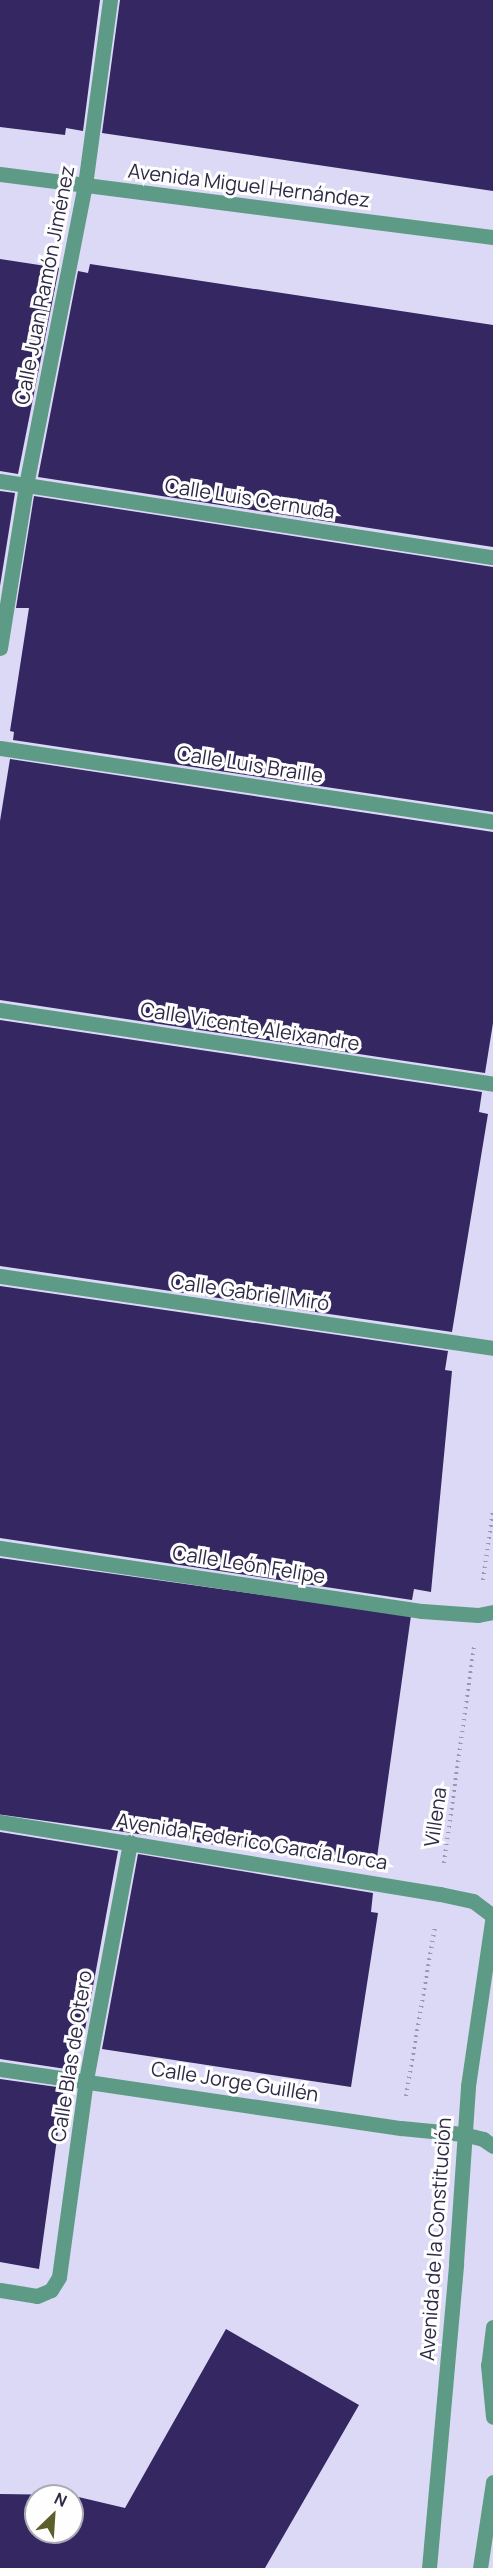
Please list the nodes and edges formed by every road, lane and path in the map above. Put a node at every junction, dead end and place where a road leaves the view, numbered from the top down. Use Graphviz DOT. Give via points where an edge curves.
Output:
graph roads {
  1 [pos="110,0"];
  2 [pos="0,174"];
  3 [pos="85,185"];
  4 [pos="493,237"];
  5 [pos="0,481"];
  6 [pos="26,485"];
  7 [pos="493,557"];
  8 [pos="0,648"];
  9 [pos="0,748"];
  10 [pos="493,822"];
  11 [pos="0,1010"];
  12 [pos="493,1084"];
  13 [pos="0,1276"];
  14 [pos="493,1348"];
  15 [pos="493,1510"];
  16 [pos="0,1548"];
  17 [pos="485,1613"];
  18 [pos="0,1822"];
  19 [pos="130,1842"];
  20 [pos="440,1894"];
  21 [pos="493,1915"];
  22 [pos="0,2069"];
  23 [pos="86,2080"];
  24 [pos="402,2128"];
  25 [pos="463,2134"];
  26 [pos="493,2146"];
  27 [pos="0,2290"];
  28 [pos="493,2327"];
  29 [pos="493,2417"];
  30 [pos="493,2482"];
  31 [pos="429,2568"];
  32 [pos="480,2568"];
  1 -- 3 [label="street, Calle Juan Ramón Jiménez"];
  2 -- 3 [label="street, Avenida Miguel Hernández"];
  3 -- 4 [label="street, Avenida Miguel Hernández"];
  3 -- 6 [label="street, Calle Juan Ramón Jiménez"];
  5 -- 6 [label="street, Calle Luis Cernuda"];
  6 -- 7 [label="street, Calle Luis Cernuda"];
  6 -- 8 [label="street, Calle Juan Ramón Jiménez"];
  9 -- 10 [label="street, Calle Luis Braille"];
  11 -- 12 [label="street, Calle Vicente Aleixandre"];
  13 -- 14 [label="street, Calle Gabriel Miró"];
  15 -- 17 [label="path, Villena"];
  16 -- 17 [label="street, Calle León Felipe" via="411,1610"];
  17 -- 20 [label="path, Villena"];
  18 -- 19 [label="street, Avenida Federico García Lorca"];
  19 -- 20 [label="street, Avenida Federico García Lorca"];
  19 -- 23 [label="street, Calle Blas de Otero"];
  20 -- 21 [label="street, Avenida Federico García Lorca" via="473,1901"];
  20 -- 24 [label="path, Villena"];
  21 -- 25 [label="street, Avenida de la Constitución"];
  22 -- 23 [label="street, Calle Jorge Guillén"];
  23 -- 24 [label="street, Calle Jorge Guillén"];
  23 -- 27 [label="street, Calle Blas de Otero" via="59,2277 51,2290 37,2296"];
  24 -- 25 [label="street, Calle Jorge Guillén"];
  25 -- 26 [label="street, Calle Jorge Guillén"];
  25 -- 31 [label="street, Avenida de la Constitución" via="456,2263"];
  28 -- 29 [label="street" via="488,2365"];
  30 -- 32 [label="street"];
}
